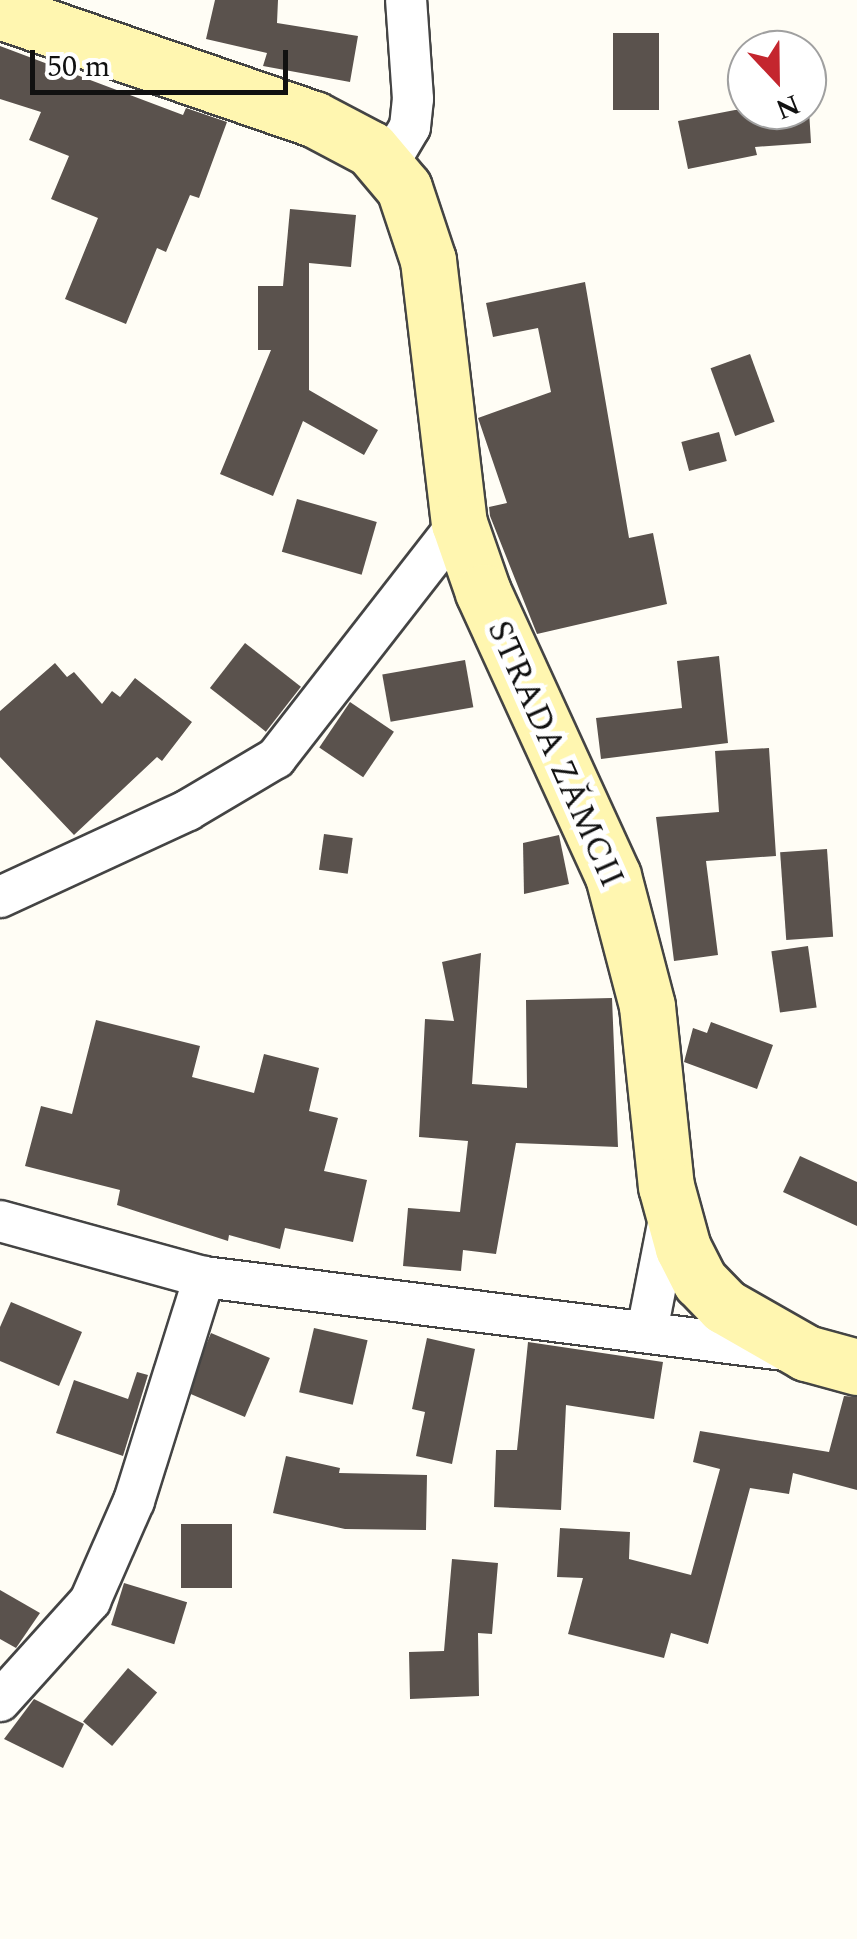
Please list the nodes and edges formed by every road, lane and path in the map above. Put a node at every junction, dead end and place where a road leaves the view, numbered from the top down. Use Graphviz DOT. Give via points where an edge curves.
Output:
graph roads {
  1 [pos="406,0"];
  2 [pos="0,11"];
  3 [pos="388,164"];
  4 [pos="459,523"];
  5 [pos="0,897"];
  6 [pos="671,1210"];
  7 [pos="0,1221"];
  8 [pos="204,1276"];
  9 [pos="647,1331"];
  10 [pos="832,1360"];
  11 [pos="0,1701"];
  1 -- 3 [label="street" via="413,99 410,126"];
  2 -- 3 [label="main road" via="300,114 347,134"];
  3 -- 4 [label="main road, STRADA ZĂMCII" via="415,209 428,260"];
  4 -- 5 [label="street" via="276,758 188,810"];
  4 -- 6 [label="main road, STRADA ZĂMCII" via="483,592 586,805 613,876 646,1006"];
  6 -- 9 [label="street"];
  6 -- 10 [label="main road, STRADA ZĂMCII" via="700,1281 724,1306"];
  7 -- 8 [label="street, STRADA ZĂMCII"];
  8 -- 9 [label="street, STRADA ZĂMCII"];
  8 -- 11 [label="street" via="134,1501 90,1601"];
  9 -- 10 [label="street, STRADA ZĂMCII"];
}
